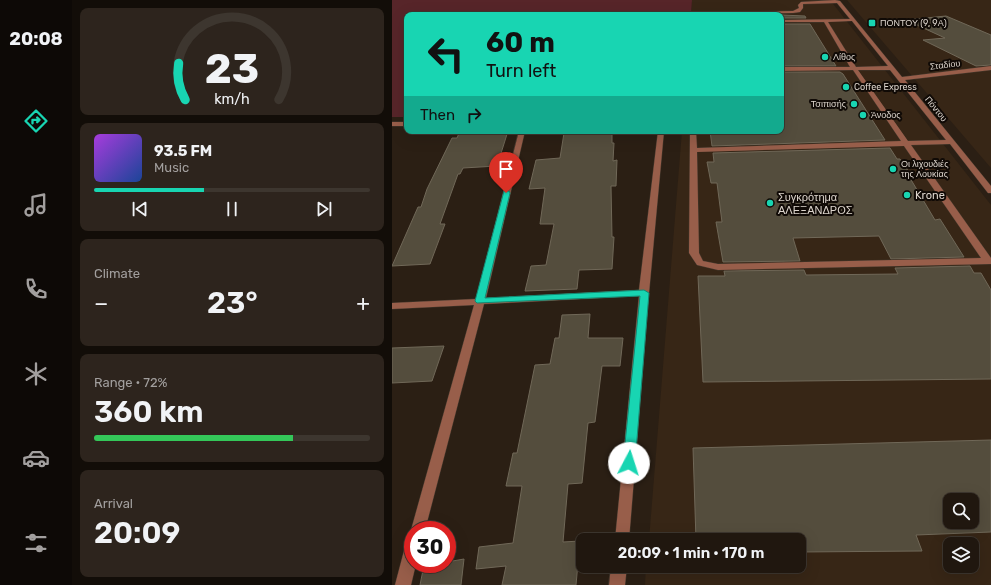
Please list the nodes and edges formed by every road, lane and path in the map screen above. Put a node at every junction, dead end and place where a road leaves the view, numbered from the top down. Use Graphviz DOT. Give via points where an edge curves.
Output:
graph roads {
  1 [pos="838,1"];
  2 [pos="784,12"];
  3 [pos="825,20"];
  4 [pos="853,20"];
  5 [pos="784,21"];
  6 [pos="854,68"];
  7 [pos="892,68"];
  8 [pos="991,68"];
  9 [pos="784,69"];
  10 [pos="901,79"];
  11 [pos="392,124"];
  12 [pos="404,124"];
  13 [pos="521,134"];
  14 [pos="661,134"];
  15 [pos="693,134"];
  16 [pos="952,142"];
  17 [pos="906,143"];
  18 [pos="693,150"];
  19 [pos="991,191"];
  20 [pos="989,261"];
  21 [pos="644,293"];
  22 [pos="480,301"];
  23 [pos="392,306"];
  24 [pos="420,521"];
  25 [pos="623,533"];
  26 [pos="406,573"];
  27 [pos="619,573"];
  28 [pos="403,585"];
  29 [pos="618,585"];
  1 -- 2 [label="street" via="802,3 798,11"];
  1 -- 4 [label="street, Πόντου"];
  3 -- 4 [label="street"];
  3 -- 5 [label="street"];
  3 -- 6 [label="street"];
  4 -- 7 [label="street, Πόντου"];
  6 -- 7 [label="street"];
  6 -- 9 [label="street"];
  6 -- 17 [label="street"];
  7 -- 10 [label="street, Πόντου"];
  8 -- 10 [label="street, Σταδίου"];
  10 -- 16 [label="street, Πόντου"];
  11 -- 12 [label="street"];
  13 -- 22 [label="street"];
  14 -- 21 [label="street"];
  15 -- 18 [label="street"];
  16 -- 17 [label="street"];
  16 -- 19 [label="street, Πόντου"];
  17 -- 18 [label="street"];
  17 -- 20 [label="street"];
  18 -- 20 [label="street" via="694,253 700,263 718,267"];
  21 -- 22 [label="street"];
  21 -- 25 [label="street"];
  22 -- 23 [label="street"];
  22 -- 24 [label="street"];
  26 -- 28 [label="street"];
  27 -- 29 [label="street"];
}
